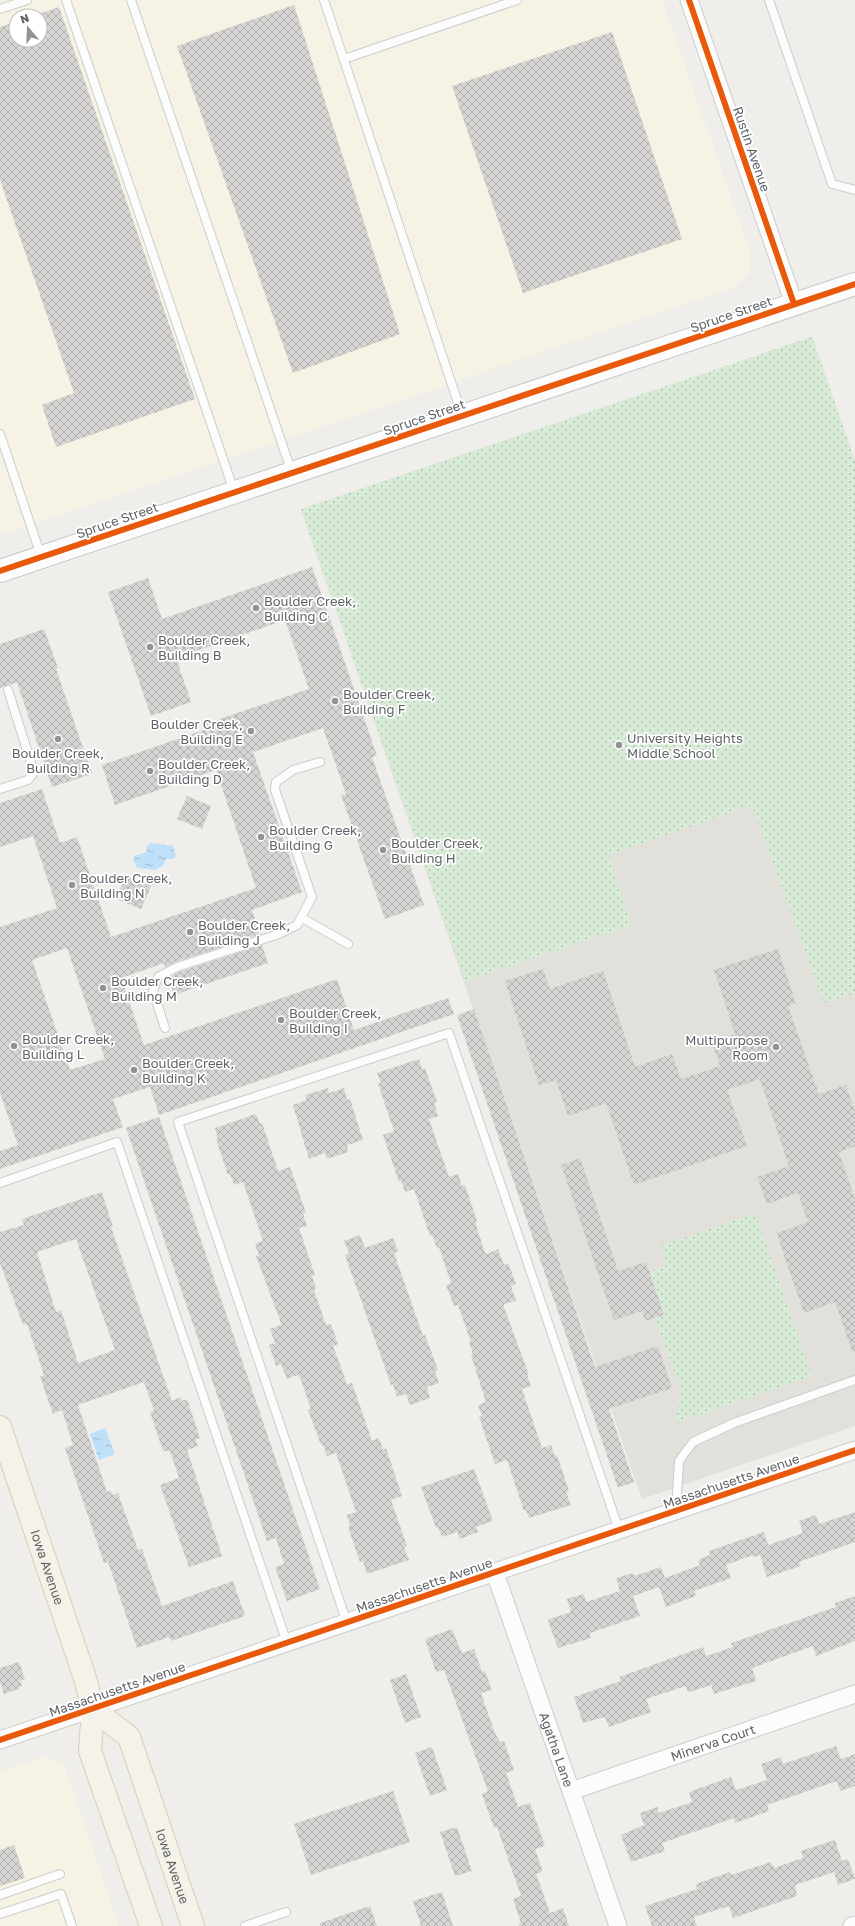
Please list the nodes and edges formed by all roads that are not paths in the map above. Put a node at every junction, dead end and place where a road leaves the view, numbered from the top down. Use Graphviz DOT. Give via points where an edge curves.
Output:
graph roads {
  1 [pos="27,0"];
  2 [pos="66,0"];
  3 [pos="131,0"];
  4 [pos="324,0"];
  5 [pos="517,0"];
  6 [pos="689,0"];
  7 [pos="768,0"];
  8 [pos="0,9"];
  9 [pos="344,59"];
  10 [pos="855,190"];
  11 [pos="855,284"];
  12 [pos="794,304"];
  13 [pos="462,416"];
  14 [pos="0,434"];
  15 [pos="292,473"];
  16 [pos="234,493"];
  17 [pos="42,557"];
  18 [pos="0,571"];
  19 [pos="8,690"];
  20 [pos="320,762"];
  21 [pos="0,789"];
  22 [pos="302,918"];
  23 [pos="348,944"];
  24 [pos="165,1028"];
  25 [pos="0,1183"];
  26 [pos="855,1380"];
  27 [pos="0,1427"];
  28 [pos="855,1450"];
  29 [pos="676,1511"];
  30 [pos="619,1530"];
  31 [pos="495,1573"];
  32 [pos="347,1623"];
  33 [pos="287,1643"];
  34 [pos="855,1694"];
  35 [pos="92,1708"];
  36 [pos="0,1740"];
  37 [pos="571,1791"];
  38 [pos="60,1874"];
  39 [pos="0,1895"];
  40 [pos="286,1912"];
  41 [pos="0,1914"];
  42 [pos="72,1926"];
  43 [pos="151,1926"];
  44 [pos="193,1926"];
  45 [pos="245,1926"];
  46 [pos="618,1926"];
  1 -- 8 [label="lane"];
  2 -- 16 [label="lane"];
  3 -- 15 [label="lane"];
  4 -- 9 [label="lane"];
  5 -- 9 [label="lane"];
  6 -- 12 [label="street, Rustin Avenue"];
  7 -- 10 [label="lane" via="832,184"];
  9 -- 13 [label="lane"];
  11 -- 12 [label="street, Spruce Street"];
  12 -- 13 [label="street, Spruce Street"];
  13 -- 15 [label="street, Spruce Street"];
  14 -- 17 [label="lane"];
  15 -- 16 [label="street, Spruce Street"];
  16 -- 17 [label="street, Spruce Street"];
  17 -- 18 [label="street, Spruce Street"];
  19 -- 21 [label="lane" via="34,772 28,780"];
  20 -- 22 [label="lane" via="293,770 276,782 275,790 312,897"];
  22 -- 23 [label="lane"];
  22 -- 24 [label="lane" via="298,925 279,934 177,967 158,976 153,992"];
  25 -- 33 [label="lane" via="117,1142"];
  26 -- 29 [label="lane" via="734,1423 693,1442 680,1461"];
  27 -- 35 [label="main road, Iowa Avenue"];
  28 -- 29 [label="street, Massachusetts Avenue"];
  29 -- 30 [label="street, Massachusetts Avenue"];
  30 -- 31 [label="street, Massachusetts Avenue"];
  30 -- 32 [label="lane" via="450,1033 178,1122"];
  31 -- 32 [label="street, Massachusetts Avenue"];
  31 -- 37 [label="street, Agatha Lane"];
  32 -- 33 [label="street, Massachusetts Avenue"];
  33 -- 35 [label="street, Massachusetts Avenue"];
  34 -- 37 [label="street, Minerva Court"];
  35 -- 36 [label="street, Massachusetts Avenue"];
  35 -- 43 [label="main road, Iowa Avenue" via="90,1751"];
  35 -- 44 [label="main road, Iowa Avenue" via="129,1738"];
  37 -- 46 [label="street, Agatha Lane"];
  38 -- 39 [label="lane"];
  40 -- 45 [label="lane"];
  41 -- 42 [label="lane" via="61,1894"];
}
